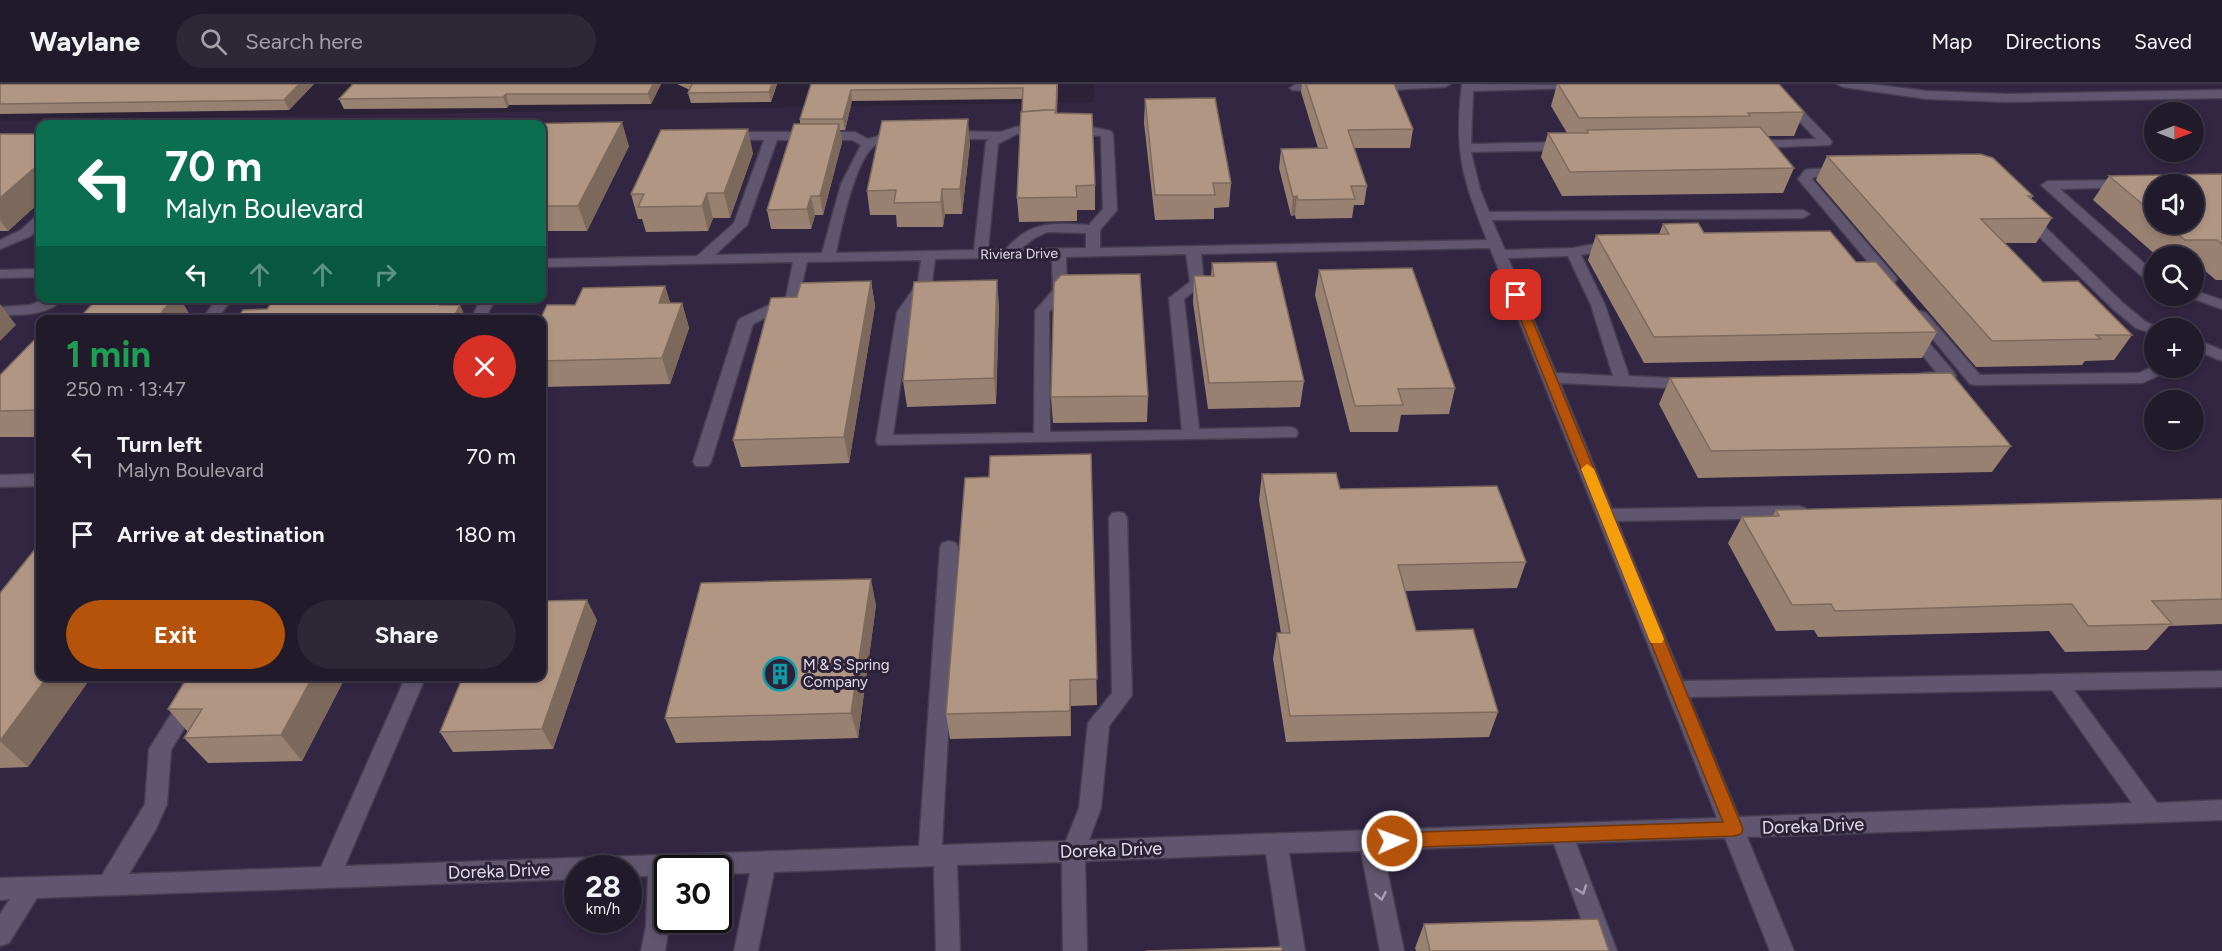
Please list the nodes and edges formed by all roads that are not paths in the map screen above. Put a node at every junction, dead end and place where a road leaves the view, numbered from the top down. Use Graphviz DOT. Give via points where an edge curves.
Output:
graph roads {
  1 [pos="1445,84"];
  2 [pos="1756,84"];
  3 [pos="1768,84"];
  4 [pos="1844,84"];
  5 [pos="1590,85"];
  6 [pos="1468,86"];
  7 [pos="1296,88"];
  8 [pos="2222,94"];
  9 [pos="912,135"];
  10 [pos="934,135"];
  11 [pos="999,135"];
  12 [pos="716,136"];
  13 [pos="772,136"];
  14 [pos="868,144"];
  15 [pos="1576,146"];
  16 [pos="1733,146"];
  17 [pos="1464,148"];
  18 [pos="1857,172"];
  19 [pos="2141,184"];
  20 [pos="2019,210"];
  21 [pos="1803,214"];
  22 [pos="1484,216"];
  23 [pos="36,224"];
  24 [pos="1093,229"];
  25 [pos="0,244"];
  26 [pos="1629,244"];
  27 [pos="1498,249"];
  28 [pos="1194,250"];
  29 [pos="1092,252"];
  30 [pos="1573,252"];
  31 [pos="1059,253"];
  32 [pos="981,254"];
  33 [pos="1009,254"];
  34 [pos="929,255"];
  35 [pos="828,257"];
  36 [pos="801,258"];
  37 [pos="700,260"];
  38 [pos="546,263"];
  39 [pos="2144,271"];
  40 [pos="36,273"];
  41 [pos="0,274"];
  42 [pos="2204,298"];
  43 [pos="54,303"];
  44 [pos="222,303"];
  45 [pos="2222,305"];
  46 [pos="0,311"];
  47 [pos="212,315"];
  48 [pos="1905,325"];
  49 [pos="2144,326"];
  50 [pos="2222,339"];
  51 [pos="2204,345"];
  52 [pos="2204,350"];
  53 [pos="2222,356"];
  54 [pos="1914,377"];
  55 [pos="2144,377"];
  56 [pos="1550,378"];
  57 [pos="1623,382"];
  58 [pos="1706,383"];
  59 [pos="1290,433"];
  60 [pos="1191,435"];
  61 [pos="1042,438"];
  62 [pos="702,462"];
  63 [pos="36,480"];
  64 [pos="0,481"];
  65 [pos="1821,512"];
  66 [pos="1606,515"];
  67 [pos="1118,518"];
  68 [pos="949,548"];
  69 [pos="2222,679"];
  70 [pos="203,681"];
  71 [pos="414,681"];
  72 [pos="2057,682"];
  73 [pos="1677,689"];
  74 [pos="2222,810"];
  75 [pos="2151,812"];
  76 [pos="1734,829"];
  77 [pos="1562,835"];
  78 [pos="1370,841"];
  79 [pos="1276,844"];
  80 [pos="1073,851"];
  81 [pos="938,856"];
  82 [pos="764,862"];
  83 [pos="732,863"];
  84 [pos="654,865"];
  85 [pos="328,878"];
  86 [pos="108,886"];
  87 [pos="31,888"];
  88 [pos="0,889"];
  89 [pos="657,933"];
  90 [pos="0,935"];
  91 [pos="653,951"];
  92 [pos="746,951"];
  93 [pos="948,951"];
  94 [pos="1075,951"];
  95 [pos="1293,951"];
  96 [pos="1392,951"];
  97 [pos="1605,951"];
  98 [pos="1782,951"];
  1 -- 7 [label="street"];
  2 -- 3 [label="street"];
  3 -- 16 [label="street" via="1826,142"];
  4 -- 8 [label="street" via="1928,95 1995,97"];
  5 -- 6 [label="street"];
  6 -- 17 [label="street"];
  9 -- 14 [label="street" via="891,135"];
  10 -- 11 [label="street"];
  11 -- 24 [label="street" via="1014,130 1088,128 1107,134 1110,210"];
  11 -- 32 [label="street" via="992,142"];
  12 -- 13 [label="street"];
  13 -- 14 [label="street" via="855,136"];
  13 -- 37 [label="street" via="740,225"];
  14 -- 35 [label="street" via="837,216"];
  15 -- 17 [label="street"];
  17 -- 22 [label="street"];
  18 -- 55 [label="street" via="1810,172 1805,179 1976,380"];
  19 -- 39 [label="street" via="2048,185"];
  20 -- 49 [label="street" via="2118,306"];
  21 -- 22 [label="street"];
  22 -- 27 [label="street"];
  23 -- 25 [label="street" via="26,233"];
  24 -- 29 [label="street"];
  24 -- 33 [label="street" via="1041,228 1020,240"];
  26 -- 30 [label="street, Riviera Drive" via="1605,244"];
  27 -- 28 [label="street, Riviera Drive"];
  27 -- 30 [label="street, Riviera Drive"];
  27 -- 56 [label="street"];
  28 -- 29 [label="street, Riviera Drive"];
  28 -- 60 [label="street" via="1197,283 1176,298"];
  29 -- 31 [label="street, Riviera Drive"];
  30 -- 57 [label="street" via="1598,305"];
  31 -- 33 [label="street, Riviera Drive"];
  31 -- 61 [label="street" via="1060,291 1042,311"];
  32 -- 33 [label="street, Riviera Drive"];
  32 -- 34 [label="street, Riviera Drive"];
  34 -- 35 [label="street, Riviera Drive"];
  34 -- 61 [label="street" via="925,282 904,312 884,441"];
  35 -- 36 [label="street, Riviera Drive"];
  36 -- 37 [label="street, Riviera Drive"];
  36 -- 62 [label="street" via="793,299 746,321"];
  37 -- 38 [label="street, Riviera Drive"];
  40 -- 41 [label="street"];
  42 -- 45 [label="street"];
  43 -- 46 [label="street"];
  44 -- 47 [label="street"];
  48 -- 54 [label="street" via="1948,376"];
  50 -- 51 [label="street"];
  52 -- 53 [label="street"];
  56 -- 57 [label="street"];
  56 -- 66 [label="street"];
  57 -- 58 [label="street"];
  59 -- 60 [label="street"];
  60 -- 61 [label="street"];
  63 -- 64 [label="street"];
  65 -- 66 [label="street"];
  66 -- 73 [label="street"];
  67 -- 80 [label="street" via="1122,695 1099,723 1090,808"];
  68 -- 81 [label="street"];
  69 -- 72 [label="street"];
  70 -- 86 [label="street" via="160,749 156,804"];
  71 -- 85 [label="street"];
  72 -- 73 [label="street"];
  72 -- 75 [label="street"];
  73 -- 76 [label="street"];
  74 -- 75 [label="street, Doreka Drive"];
  75 -- 76 [label="street, Doreka Drive"];
  76 -- 77 [label="street, Doreka Drive"];
  76 -- 98 [label="street"];
  77 -- 78 [label="street, Doreka Drive"];
  77 -- 97 [label="street, one-way"];
  78 -- 79 [label="street, Doreka Drive"];
  78 -- 96 [label="street, one-way"];
  79 -- 80 [label="street, Doreka Drive"];
  79 -- 95 [label="street"];
  80 -- 81 [label="street, Doreka Drive"];
  80 -- 94 [label="street"];
  81 -- 82 [label="street, Doreka Drive"];
  81 -- 93 [label="street"];
  82 -- 83 [label="street, Doreka Drive"];
  82 -- 92 [label="street"];
  84 -- 85 [label="street, Doreka Drive"];
  85 -- 86 [label="street, Doreka Drive"];
  86 -- 87 [label="street, Doreka Drive"];
  87 -- 88 [label="street, Doreka Drive"];
  87 -- 90 [label="street"];
  89 -- 91 [label="street"];
}
